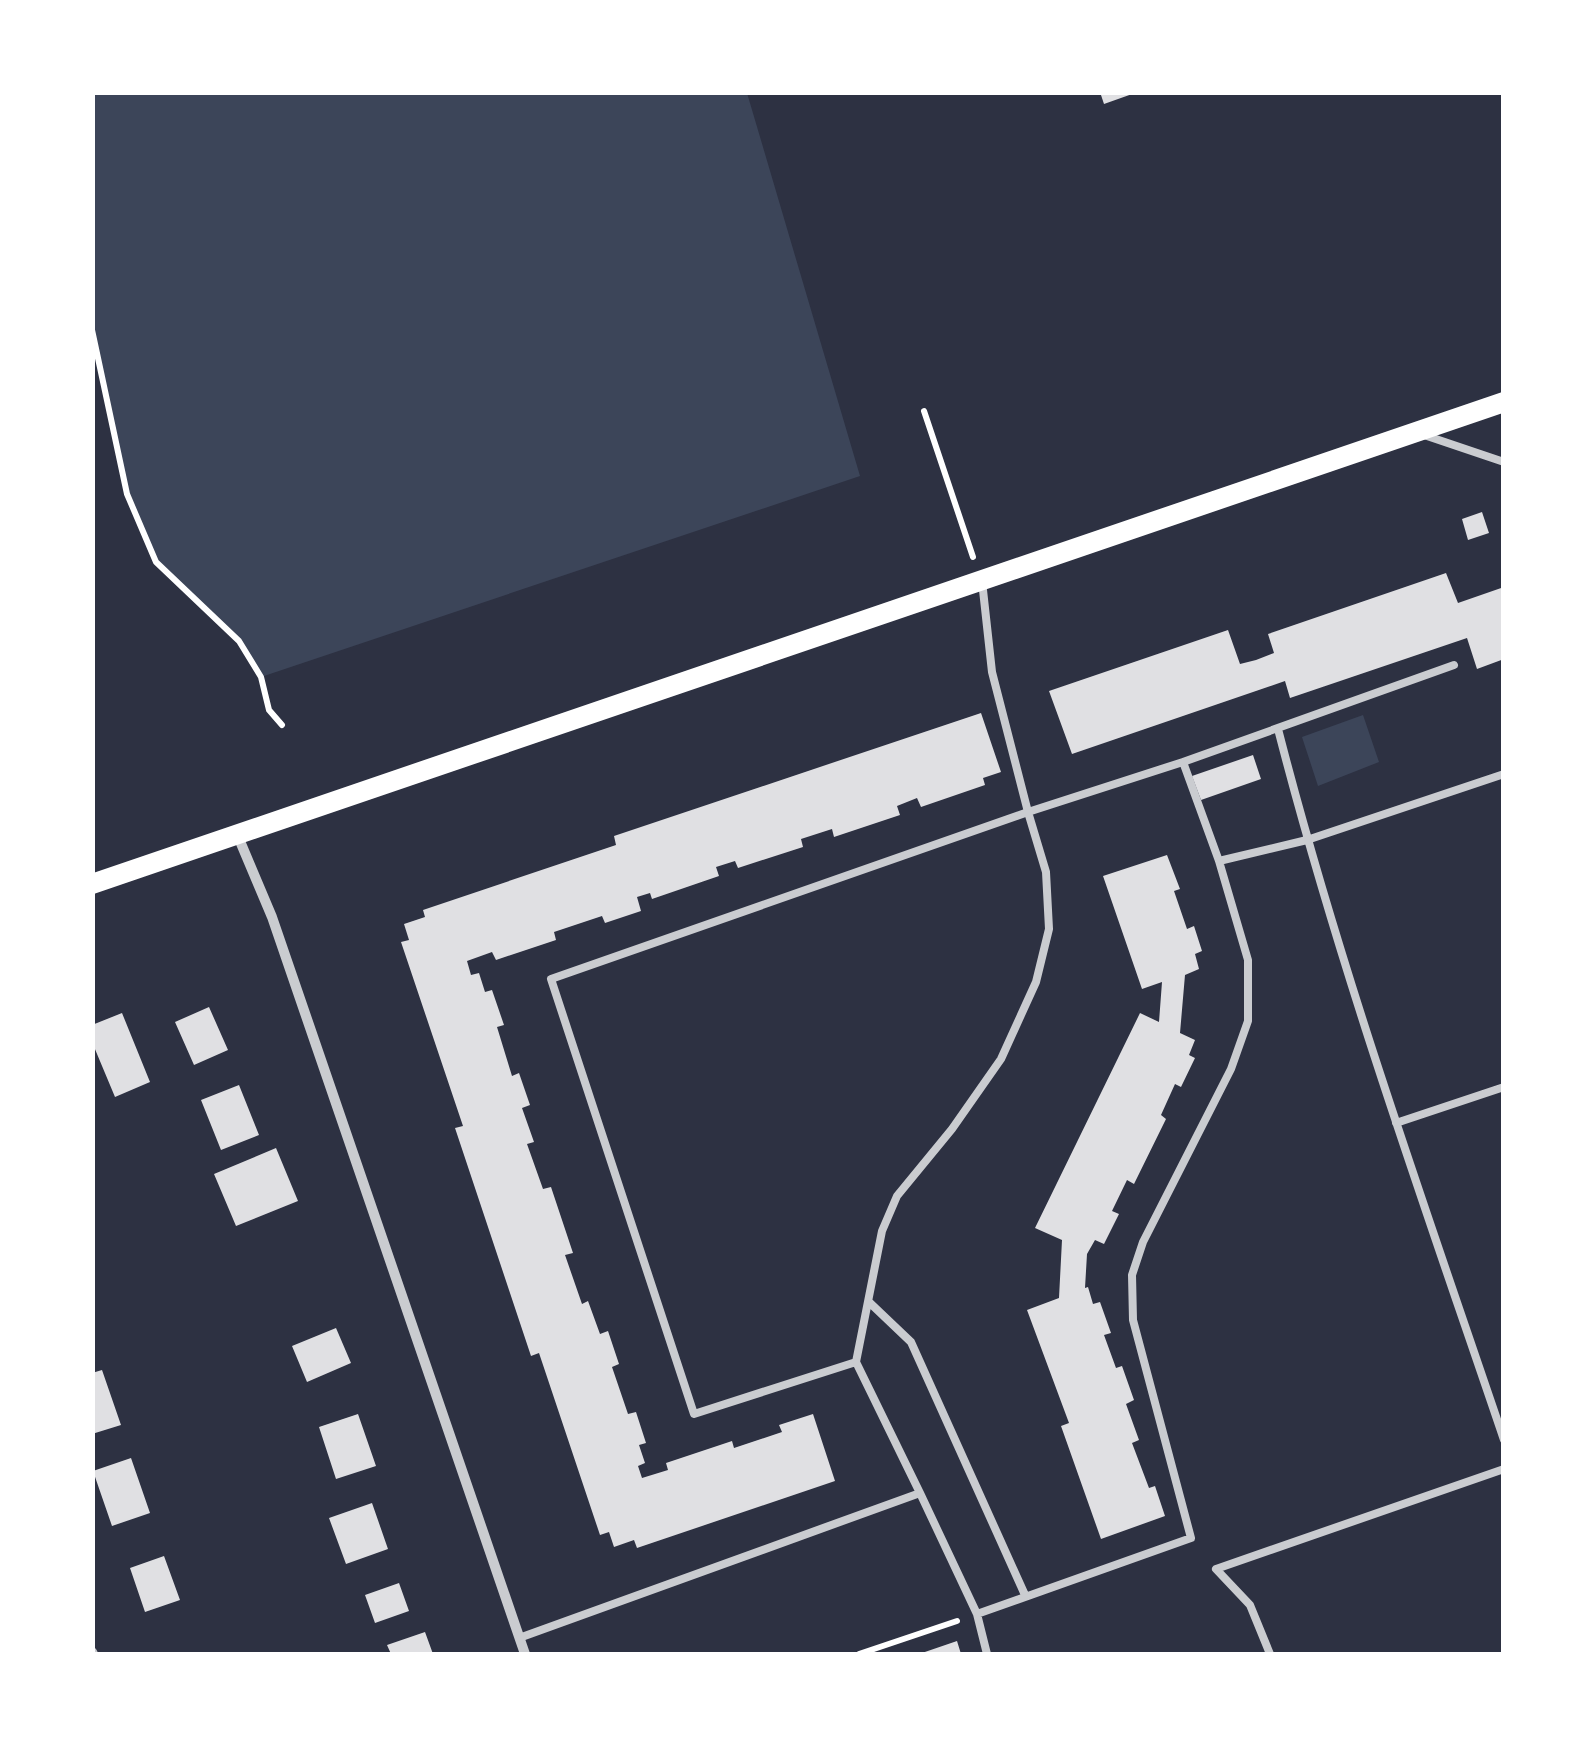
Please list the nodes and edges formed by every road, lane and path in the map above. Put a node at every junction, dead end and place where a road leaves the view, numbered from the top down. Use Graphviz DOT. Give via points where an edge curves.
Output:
graph roads {
  1 [pos="92,330"];
  2 [pos="1504,402"];
  3 [pos="924,411"];
  4 [pos="1415,432"];
  5 [pos="1504,462"];
  6 [pos="982,582"];
  7 [pos="1454,665"];
  8 [pos="282,725"];
  9 [pos="1278,729"];
  10 [pos="1184,762"];
  11 [pos="1504,774"];
  12 [pos="1028,812"];
  13 [pos="237,833"];
  14 [pos="1307,840"];
  15 [pos="1219,861"];
  16 [pos="92,884"];
  17 [pos="1504,1087"];
  18 [pos="1396,1122"];
  19 [pos="868,1302"];
  20 [pos="856,1362"];
  21 [pos="1504,1440"];
  22 [pos="1504,1469"];
  23 [pos="920,1493"];
  24 [pos="1025,1595"];
  25 [pos="977,1614"];
  26 [pos="520,1638"];
  27 [pos="525,1654"];
  28 [pos="859,1654"];
  29 [pos="987,1654"];
  30 [pos="1270,1654"];
  1 -- 8 [label="path" via="127,494 156,562 238,641"];
  2 -- 4 [label="main road"];
  3 -- 6 [label="path"];
  4 -- 5 [label="lane"];
  4 -- 6 [label="main road"];
  6 -- 12 [label="lane" via="992,672"];
  6 -- 13 [label="main road"];
  7 -- 9 [label="lane"];
  9 -- 10 [label="lane"];
  9 -- 14 [label="lane"];
  10 -- 12 [label="lane"];
  10 -- 15 [label="lane"];
  11 -- 14 [label="lane"];
  12 -- 19 [label="lane" via="1046,872 1048,929 1036,982 1000,1058 897,1196 882,1230"];
  12 -- 20 [label="lane" via="551,980 694,1414"];
  13 -- 16 [label="main road"];
  13 -- 26 [label="street" via="272,917"];
  14 -- 15 [label="lane"];
  14 -- 18 [label="lane"];
  15 -- 24 [label="lane" via="1248,960 1248,1021 1132,1275 1133,1320 1191,1538"];
  17 -- 18 [label="lane"];
  18 -- 21 [label="lane"];
  19 -- 20 [label="lane"];
  19 -- 24 [label="lane" via="911,1342"];
  20 -- 23 [label="lane"];
  22 -- 30 [label="lane" via="1216,1568 1250,1605"];
  23 -- 25 [label="lane"];
  23 -- 26 [label="lane"];
  24 -- 25 [label="lane"];
  25 -- 28 [label="path"];
  25 -- 29 [label="lane"];
  26 -- 27 [label="street"];
}
